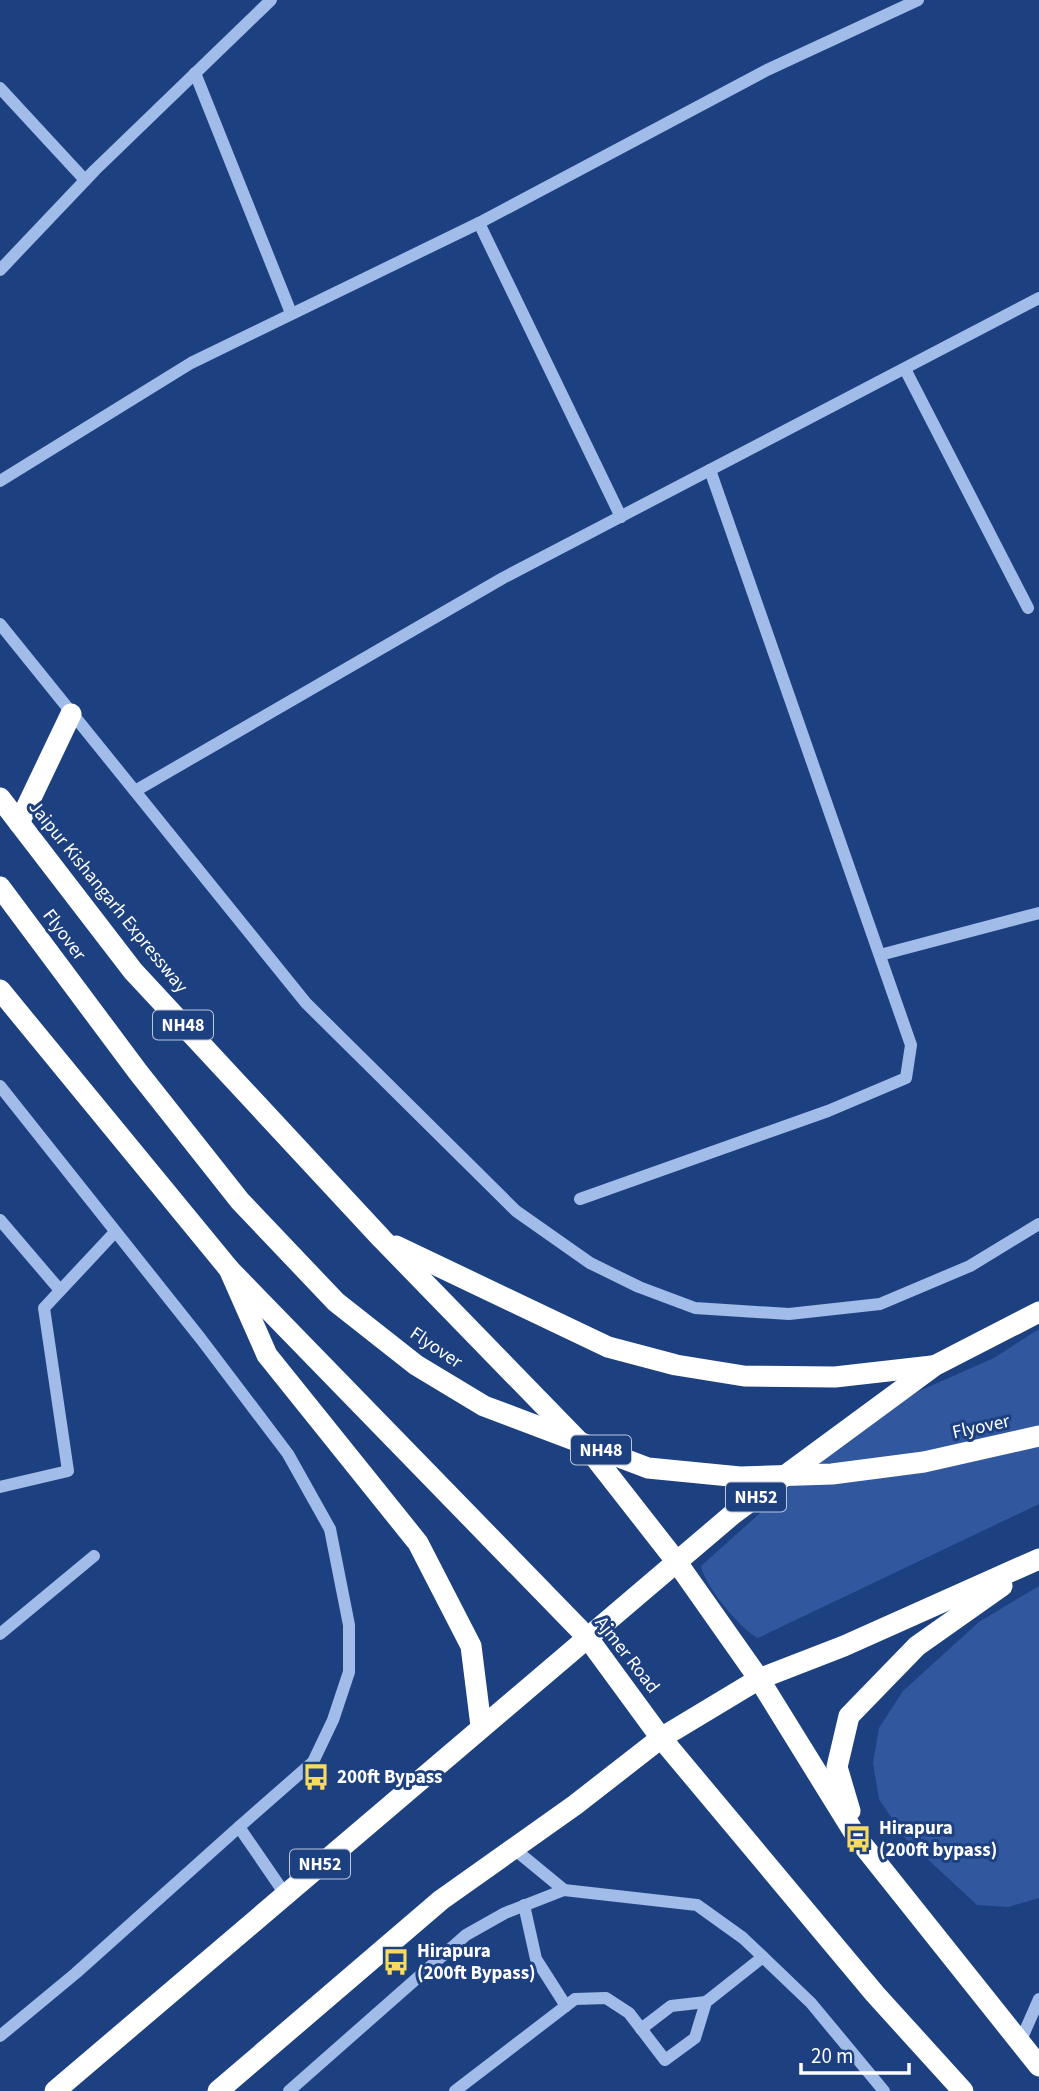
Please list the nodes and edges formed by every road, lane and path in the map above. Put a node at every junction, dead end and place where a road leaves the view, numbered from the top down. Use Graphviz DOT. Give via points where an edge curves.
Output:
graph roads {
  1 [pos="271,0"];
  2 [pos="918,0"];
  3 [pos="195,73"];
  4 [pos="0,88"];
  5 [pos="85,180"];
  6 [pos="479,223"];
  7 [pos="0,270"];
  8 [pos="1039,298"];
  9 [pos="291,313"];
  10 [pos="905,369"];
  11 [pos="710,470"];
  12 [pos="0,481"];
  13 [pos="621,517"];
  14 [pos="1028,608"];
  15 [pos="0,624"];
  16 [pos="71,714"];
  17 [pos="135,791"];
  18 [pos="0,798"];
  19 [pos="19,823"];
  20 [pos="0,887"];
  21 [pos="1039,913"];
  22 [pos="880,955"];
  23 [pos="0,990"];
  24 [pos="0,1086"];
  25 [pos="580,1199"];
  26 [pos="0,1220"];
  27 [pos="1039,1224"];
  28 [pos="114,1232"];
  29 [pos="382,1238"];
  30 [pos="229,1269"];
  31 [pos="59,1289"];
  32 [pos="1039,1312"];
  33 [pos="934,1366"];
  34 [pos="1039,1436"];
  35 [pos="0,1487"];
  36 [pos="94,1556"];
  37 [pos="1038,1559"];
  38 [pos="676,1562"];
  39 [pos="0,1634"];
  40 [pos="587,1637"];
  41 [pos="759,1679"];
  42 [pos="481,1726"];
  43 [pos="661,1738"];
  44 [pos="239,1827"];
  45 [pos="858,1839"];
  46 [pos="513,1848"];
  47 [pos="564,1890"];
  48 [pos="285,1894"];
  49 [pos="524,1905"];
  50 [pos="763,1957"];
  51 [pos="1039,1999"];
  52 [pos="706,2002"];
  53 [pos="566,2006"];
  54 [pos="641,2029"];
  55 [pos="0,2036"];
  56 [pos="1021,2039"];
  57 [pos="1039,2066"];
  58 [pos="55,2091"];
  59 [pos="218,2091"];
  60 [pos="289,2091"];
  61 [pos="455,2091"];
  62 [pos="884,2091"];
  63 [pos="963,2091"];
  1 -- 3 [label="street"];
  2 -- 6 [label="street" via="767,70"];
  3 -- 5 [label="street"];
  3 -- 9 [label="street"];
  4 -- 5 [label="street"];
  5 -- 7 [label="street"];
  6 -- 9 [label="street"];
  6 -- 13 [label="street"];
  8 -- 10 [label="street"];
  9 -- 12 [label="street" via="191,363"];
  10 -- 11 [label="street"];
  10 -- 14 [label="street"];
  11 -- 13 [label="street"];
  11 -- 22 [label="street"];
  13 -- 17 [label="street" via="503,578"];
  15 -- 16 [label="street"];
  16 -- 17 [label="street"];
  16 -- 19 [label="highway"];
  17 -- 27 [label="street" via="306,1003 453,1150 516,1211 590,1263 639,1287 695,1308 789,1314 880,1304 970,1266"];
  18 -- 19 [label="highway, Jaipur Kishangarh Expressway / NH48"];
  19 -- 29 [label="highway, Jaipur Kishangarh Expressway / NH48" via="133,971"];
  20 -- 34 [label="highway, Flyover / NH48" via="240,1201 336,1303 416,1365 484,1406 648,1468 740,1477 832,1474 924,1462"];
  21 -- 22 [label="street"];
  22 -- 25 [label="street" via="911,1045 906,1079"];
  23 -- 30 [label="highway"];
  24 -- 28 [label="street"];
  26 -- 31 [label="street"];
  28 -- 31 [label="street"];
  28 -- 44 [label="street" via="288,1454 330,1529 342,1581 349,1625 349,1672 333,1720 313,1762"];
  29 -- 33 [label="highway, NH48" via="608,1347 676,1365 744,1376 835,1377"];
  29 -- 38 [label="highway" via="597,1460"];
  30 -- 40 [label="highway, Ajmer Road"];
  30 -- 42 [label="highway" via="267,1355 418,1543 471,1646"];
  31 -- 35 [label="street" via="44,1308 68,1471"];
  32 -- 33 [label="highway, NH48"];
  33 -- 38 [label="highway, NH52" via="733,1514"];
  36 -- 39 [label="street"];
  37 -- 41 [label="highway"];
  37 -- 45 [label="highway" via="917,1646 849,1716 837,1767"];
  38 -- 40 [label="highway, NH52"];
  38 -- 41 [label="highway"];
  40 -- 42 [label="highway, NH52"];
  40 -- 43 [label="highway, Ajmer Road"];
  41 -- 43 [label="highway"];
  41 -- 45 [label="highway"];
  42 -- 48 [label="highway, NH52"];
  43 -- 46 [label="highway"];
  43 -- 63 [label="highway, Ajmer Road" via="875,1994"];
  44 -- 48 [label="street"];
  44 -- 55 [label="street"];
  45 -- 56 [label="highway"];
  46 -- 47 [label="street"];
  46 -- 59 [label="highway" via="441,1900"];
  47 -- 49 [label="street"];
  47 -- 50 [label="street" via="696,1905"];
  48 -- 58 [label="highway, NH52"];
  49 -- 53 [label="street" via="536,1959"];
  49 -- 60 [label="street" via="466,1935"];
  50 -- 52 [label="street"];
  50 -- 62 [label="street" via="811,2003"];
  51 -- 56 [label="street"];
  52 -- 54 [label="street" via="670,2006"];
  52 -- 54 [label="street" via="695,2038 664,2060"];
  53 -- 54 [label="street" via="575,1999 606,1998"];
  53 -- 61 [label="street"];
  56 -- 57 [label="highway"];
}
